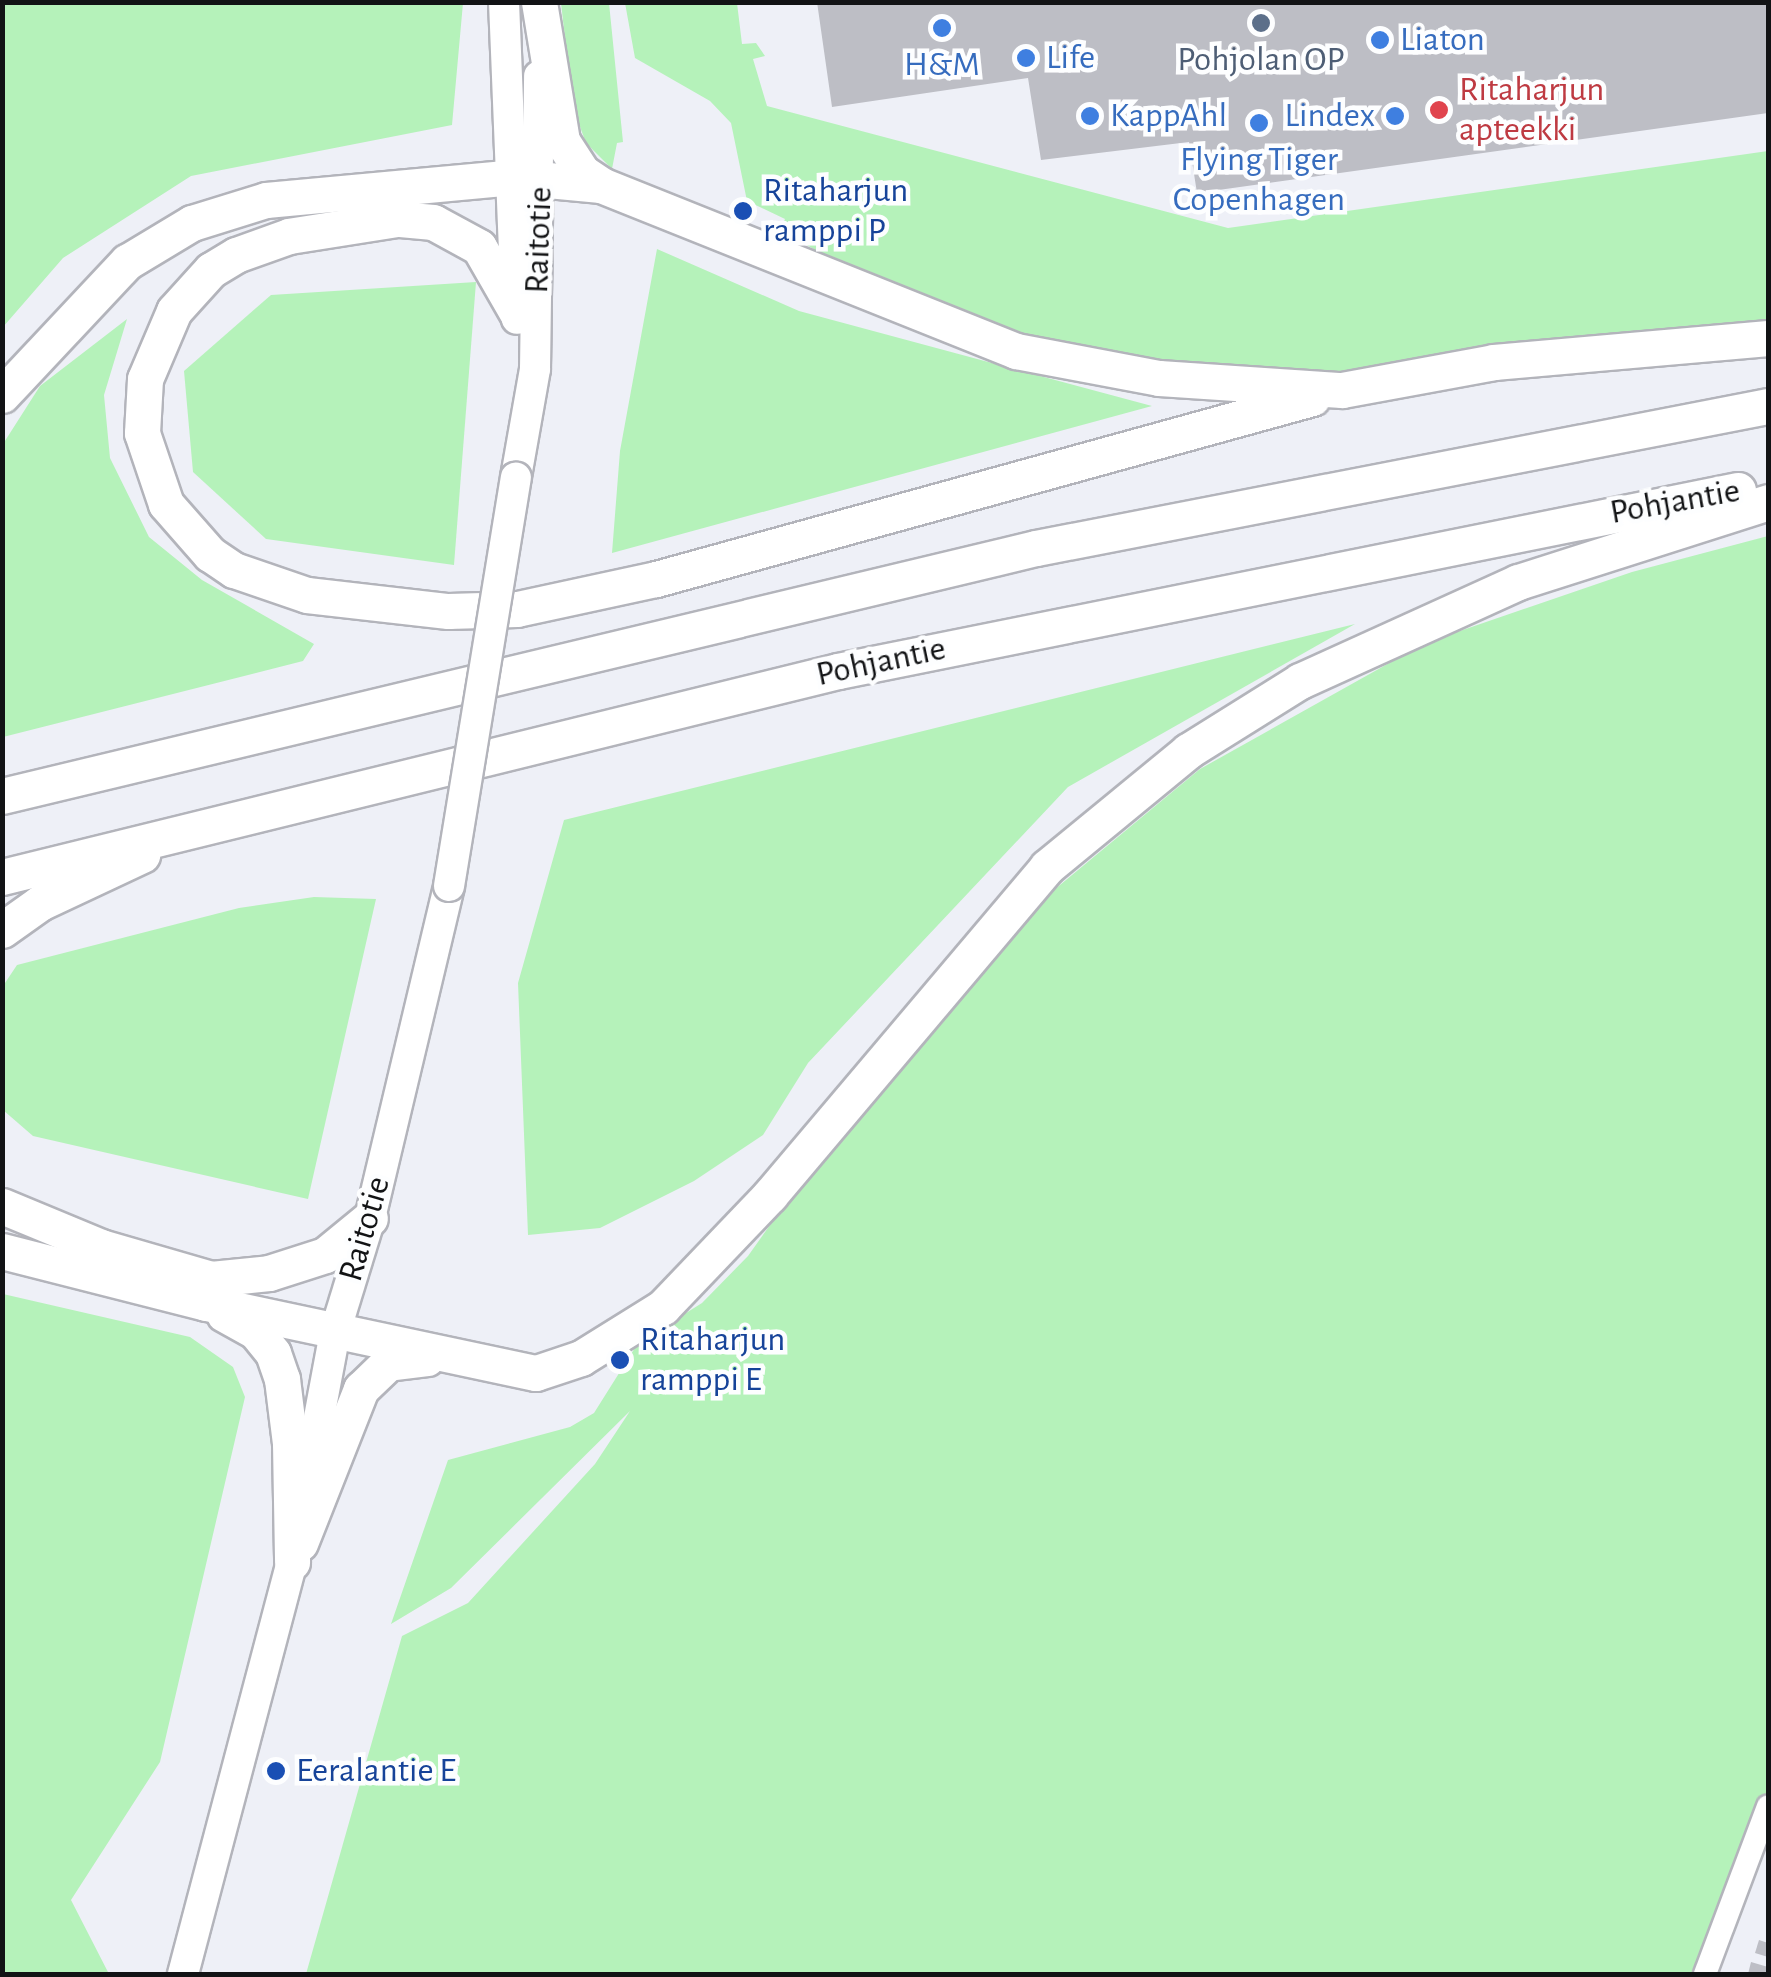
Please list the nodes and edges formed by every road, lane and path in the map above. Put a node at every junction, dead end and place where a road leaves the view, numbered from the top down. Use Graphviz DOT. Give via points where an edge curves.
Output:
graph roads {
  1 [pos="504,2"];
  2 [pos="538,2"];
  3 [pos="528,176"];
  4 [pos="601,185"];
  5 [pos="517,313"];
  6 [pos="1768,338"];
  7 [pos="1342,390"];
  8 [pos="2,395"];
  9 [pos="1768,406"];
  10 [pos="516,477"];
  11 [pos="1768,485"];
  12 [pos="1768,502"];
  13 [pos="2,796"];
  14 [pos="239,814"];
  15 [pos="2,876"];
  16 [pos="2,930"];
  17 [pos="2,1206"];
  18 [pos="370,1218"];
  19 [pos="2,1251"];
  20 [pos="206,1304"];
  21 [pos="335,1332"];
  22 [pos="449,1356"];
  23 [pos="292,1562"];
  24 [pos="1768,1806"];
  25 [pos="183,1974"];
  26 [pos="1705,1974"];
  1 -- 3 [label="main road, Raitotie"];
  2 -- 3 [label="main road, Raitotie"];
  2 -- 4 [label="highway" via="562,141 582,172"];
  3 -- 4 [label="highway"];
  3 -- 5 [label="main road, Raitotie"];
  3 -- 8 [label="highway" via="266,200 192,223 127,262"];
  3 -- 10 [label="main road, Raitotie" via="535,369"];
  4 -- 7 [label="highway" via="1016,351 1159,378"];
  5 -- 7 [label="highway" via="479,247 433,222 397,220 289,236 236,255 211,270 174,311 145,379 142,433 166,504 210,554 234,570 307,595 414,609 517,609 656,579"];
  5 -- 10 [label="main road, Raitotie"];
  6 -- 7 [label="highway" via="1494,362"];
  9 -- 13 [label="highway" via="1036,548"];
  10 -- 18 [label="main road, Raitotie, bridge" via="449,886"];
  11 -- 14 [label="highway, Pohjantie" via="838,671"];
  12 -- 22 [label="highway" via="1518,582 1300,681 1188,752 1047,867 770,1195 663,1307 624,1337 536,1373"];
  14 -- 15 [label="highway, Pohjantie"];
  14 -- 16 [label="highway" via="56,896"];
  17 -- 18 [label="highway" via="102,1247 210,1278 269,1273 325,1255"];
  18 -- 21 [label="main road, Raitotie"];
  19 -- 20 [label="highway"];
  20 -- 21 [label="highway"];
  20 -- 23 [label="highway" via="256,1332 273,1354 290,1443"];
  21 -- 22 [label="highway"];
  21 -- 23 [label="main road, Raitotie"];
  22 -- 23 [label="highway" via="388,1363 361,1389"];
  23 -- 25 [label="main road, Raitotie"];
  24 -- 26 [label="street"];
}
